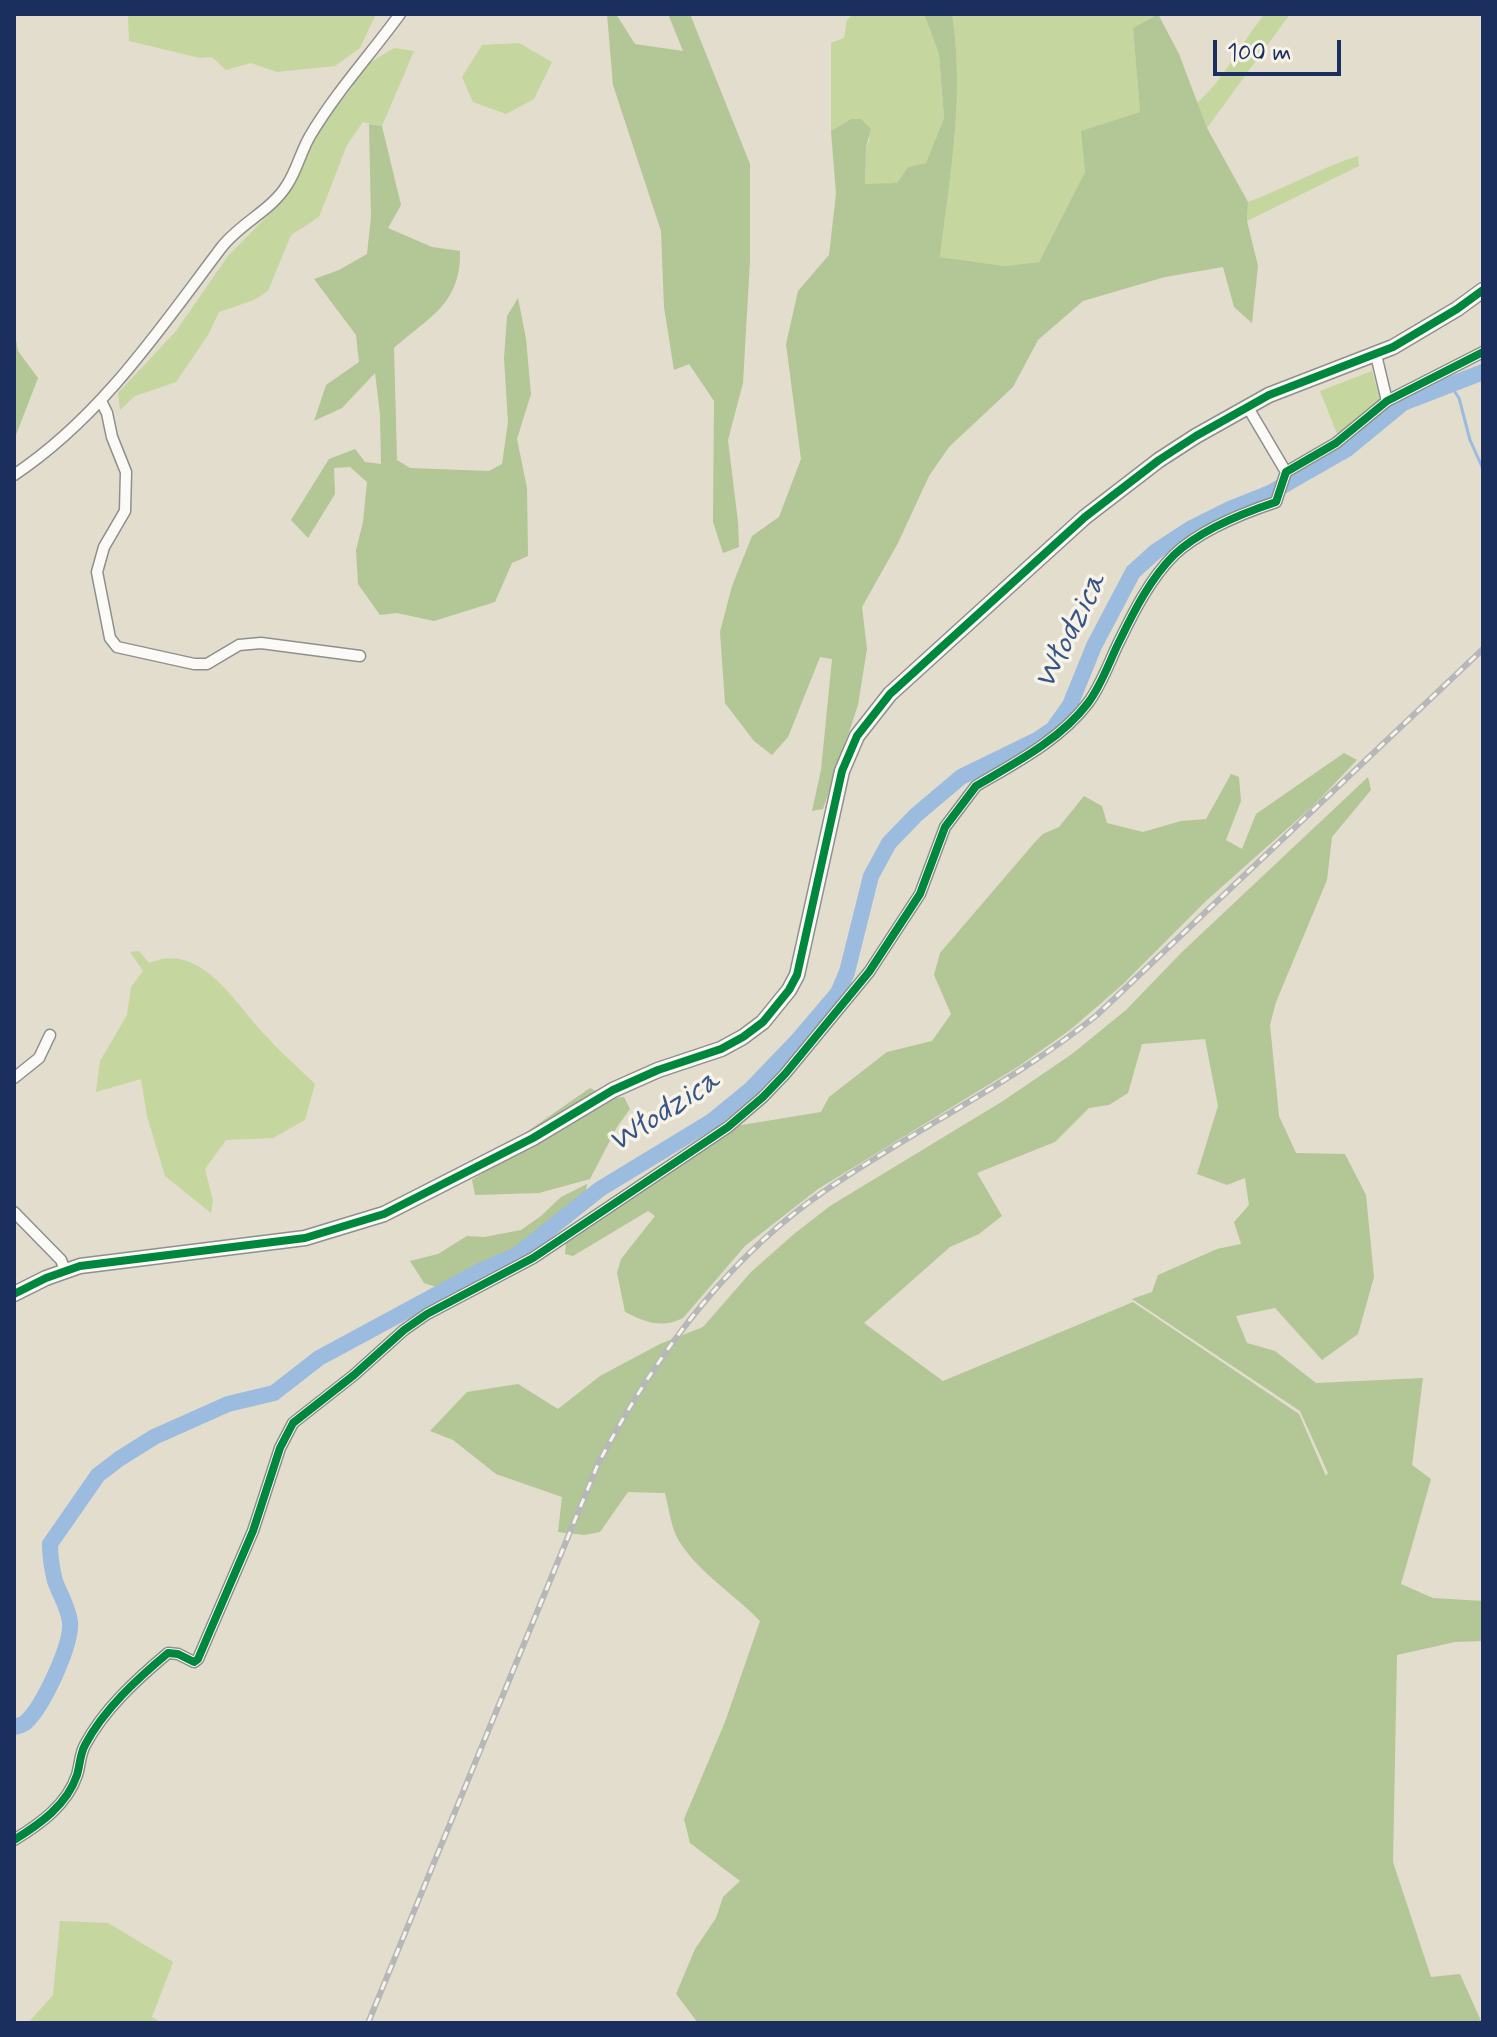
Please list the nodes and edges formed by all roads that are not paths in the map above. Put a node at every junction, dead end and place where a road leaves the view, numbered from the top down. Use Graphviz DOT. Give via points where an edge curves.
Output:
graph roads {
  1 [pos="400,14"];
  2 [pos="1483,290"];
  3 [pos="1483,352"];
  4 [pos="1376,355"];
  5 [pos="101,401"];
  6 [pos="1387,401"];
  7 [pos="1247,406"];
  8 [pos="14,475"];
  9 [pos="1286,475"];
  10 [pos="360,656"];
  11 [pos="50,1035"];
  12 [pos="14,1078"];
  13 [pos="14,1212"];
  14 [pos="65,1270"];
  15 [pos="14,1294"];
  16 [pos="14,1840"];
  1 -- 5 [label="street" via="310,136 287,185 226,241"];
  2 -- 4 [label="street"];
  3 -- 6 [label="street"];
  4 -- 6 [label="street"];
  4 -- 7 [label="street"];
  5 -- 8 [label="street"];
  5 -- 10 [label="street" via="126,472 125,511 104,547 97,572 110,638 117,647 194,664 207,664 239,645 261,643"];
  6 -- 9 [label="street"];
  7 -- 9 [label="street"];
  7 -- 14 [label="street" via="1123,485 877,708 842,771 797,975 755,1028 721,1049 613,1090 533,1138 364,1222 305,1238"];
  9 -- 16 [label="street" via="1276,502 1233,518 1173,556 1146,593 1077,717 967,794 945,827 920,894 869,972 763,1097 728,1127 533,1258 427,1314 293,1423 198,1659 168,1653 142,1676 84,1747 64,1801"];
  11 -- 12 [label="street" via="39,1058"];
  13 -- 14 [label="street"];
  14 -- 15 [label="street"];
}
